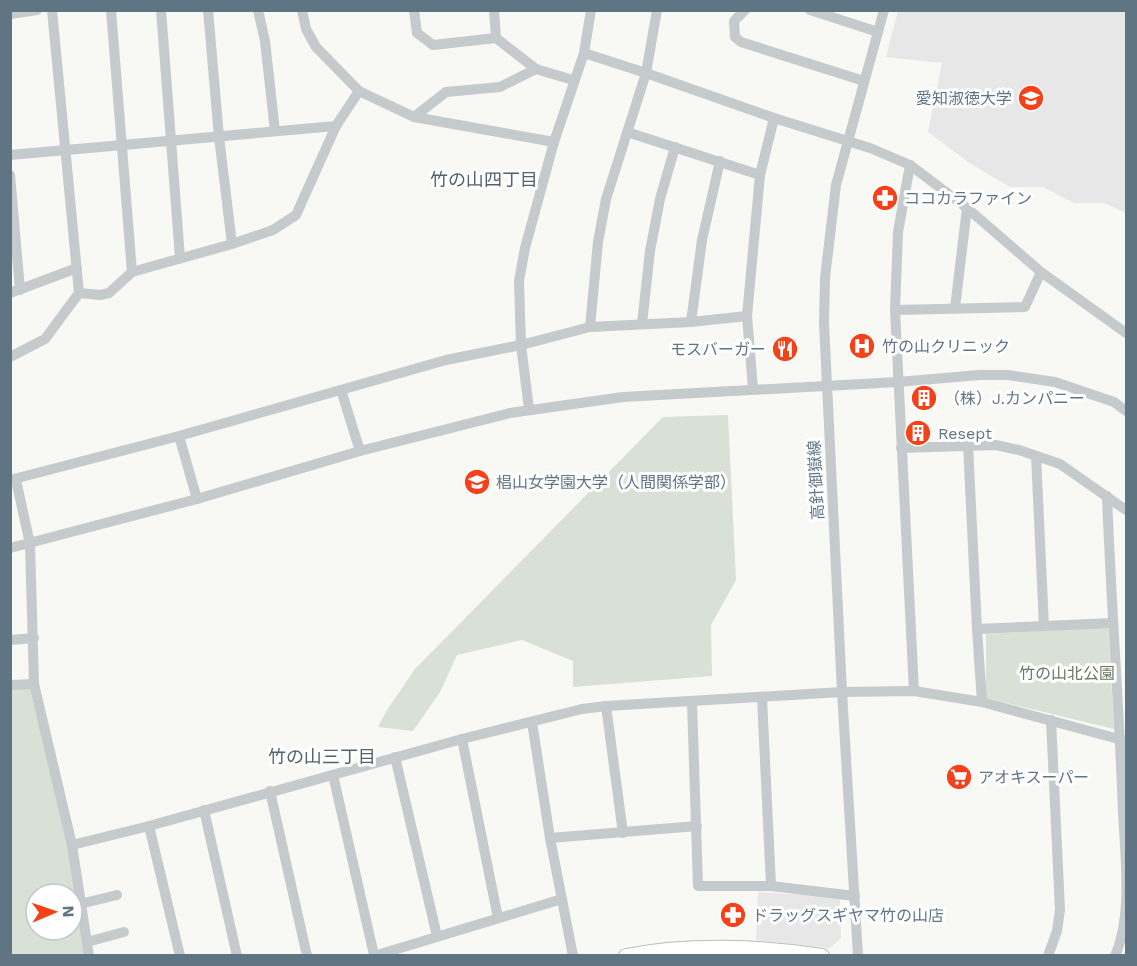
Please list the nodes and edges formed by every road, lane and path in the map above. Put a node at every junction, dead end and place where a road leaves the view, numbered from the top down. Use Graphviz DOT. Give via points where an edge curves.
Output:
graph roads {
  1 [pos="37,10"];
  2 [pos="52,10"];
  3 [pos="111,10"];
  4 [pos="161,10"];
  5 [pos="208,10"];
  6 [pos="258,10"];
  7 [pos="302,10"];
  8 [pos="414,10"];
  9 [pos="494,10"];
  10 [pos="591,10"];
  11 [pos="657,10"];
  12 [pos="745,10"];
  13 [pos="810,10"];
  14 [pos="884,10"];
  15 [pos="10,14"];
  16 [pos="878,32"];
  17 [pos="496,38"];
  18 [pos="584,53"];
  19 [pos="536,69"];
  20 [pos="646,73"];
  21 [pos="573,80"];
  22 [pos="864,81"];
  23 [pos="359,91"];
  24 [pos="414,117"];
  25 [pos="774,118"];
  26 [pos="336,126"];
  27 [pos="275,131"];
  28 [pos="627,132"];
  29 [pos="219,137"];
  30 [pos="847,141"];
  31 [pos="171,142"];
  32 [pos="554,142"];
  33 [pos="121,146"];
  34 [pos="675,147"];
  35 [pos="66,149"];
  36 [pos="10,155"];
  37 [pos="720,161"];
  38 [pos="910,165"];
  39 [pos="10,175"];
  40 [pos="760,175"];
  41 [pos="967,208"];
  42 [pos="232,244"];
  43 [pos="180,258"];
  44 [pos="77,268"];
  45 [pos="132,272"];
  46 [pos="1041,272"];
  47 [pos="15,292"];
  48 [pos="79,293"];
  49 [pos="955,308"];
  50 [pos="895,310"];
  51 [pos="747,316"];
  52 [pos="691,322"];
  53 [pos="642,324"];
  54 [pos="590,327"];
  55 [pos="1126,333"];
  56 [pos="521,345"];
  57 [pos="10,357"];
  58 [pos="898,382"];
  59 [pos="828,385"];
  60 [pos="753,389"];
  61 [pos="341,390"];
  62 [pos="529,409"];
  63 [pos="1126,411"];
  64 [pos="179,436"];
  65 [pos="968,445"];
  66 [pos="901,448"];
  67 [pos="360,451"];
  68 [pos="1036,456"];
  69 [pos="13,480"];
  70 [pos="1107,496"];
  71 [pos="197,499"];
  72 [pos="1126,510"];
  73 [pos="30,544"];
  74 [pos="10,548"];
  75 [pos="1112,623"];
  76 [pos="1044,626"];
  77 [pos="977,629"];
  78 [pos="34,638"];
  79 [pos="10,640"];
  80 [pos="34,684"];
  81 [pos="10,685"];
  82 [pos="914,690"];
  83 [pos="842,692"];
  84 [pos="762,698"];
  85 [pos="692,701"];
  86 [pos="982,702"];
  87 [pos="606,706"];
  88 [pos="1052,720"];
  89 [pos="532,722"];
  90 [pos="462,739"];
  91 [pos="1124,739"];
  92 [pos="394,757"];
  93 [pos="333,775"];
  94 [pos="270,792"];
  95 [pos="204,810"];
  96 [pos="149,826"];
  97 [pos="697,826"];
  98 [pos="623,833"];
  99 [pos="550,838"];
  100 [pos="72,845"];
  101 [pos="77,882"];
  102 [pos="771,886"];
  103 [pos="117,895"];
  104 [pos="855,896"];
  105 [pos="562,899"];
  106 [pos="84,903"];
  107 [pos="498,918"];
  108 [pos="84,926"];
  109 [pos="124,932"];
  110 [pos="437,936"];
  111 [pos="87,942"];
  112 [pos="374,955"];
  113 [pos="89,956"];
  114 [pos="180,956"];
  115 [pos="237,956"];
  116 [pos="307,956"];
  117 [pos="573,956"];
  118 [pos="626,956"];
  119 [pos="822,956"];
  120 [pos="858,956"];
  121 [pos="1048,956"];
  122 [pos="1115,956"];
  1 -- 15 [label="street"];
  2 -- 35 [label="street"];
  3 -- 33 [label="street"];
  4 -- 31 [label="street"];
  5 -- 29 [label="street"];
  6 -- 27 [label="street"];
  7 -- 23 [label="street" via="316,47"];
  8 -- 17 [label="street" via="417,33 433,45"];
  9 -- 17 [label="street"];
  10 -- 18 [label="street"];
  11 -- 20 [label="street"];
  12 -- 22 [label="street" via="734,21 735,37 741,42"];
  13 -- 16 [label="street"];
  14 -- 16 [label="street, 高針御嶽線"];
  16 -- 22 [label="street, 高針御嶽線"];
  17 -- 19 [label="street"];
  18 -- 20 [label="street"];
  18 -- 21 [label="street"];
  19 -- 21 [label="street"];
  19 -- 24 [label="street" via="501,87 446,93"];
  20 -- 25 [label="street"];
  20 -- 28 [label="street"];
  21 -- 32 [label="street"];
  22 -- 30 [label="street, 高針御嶽線"];
  23 -- 24 [label="street"];
  23 -- 26 [label="street"];
  24 -- 32 [label="street"];
  25 -- 30 [label="street"];
  25 -- 40 [label="street"];
  26 -- 27 [label="street"];
  26 -- 42 [label="street" via="296,215 273,230"];
  27 -- 29 [label="street"];
  28 -- 34 [label="street"];
  28 -- 54 [label="street" via="606,199"];
  29 -- 31 [label="street"];
  29 -- 42 [label="street"];
  30 -- 38 [label="street"];
  30 -- 59 [label="street, 高針御嶽線" via="832,208 825,278"];
  31 -- 33 [label="street"];
  31 -- 43 [label="street"];
  32 -- 56 [label="street" via="519,281"];
  33 -- 35 [label="street"];
  33 -- 45 [label="street"];
  34 -- 37 [label="street"];
  34 -- 53 [label="street" via="650,251"];
  35 -- 36 [label="street"];
  35 -- 44 [label="street"];
  37 -- 40 [label="street"];
  37 -- 52 [label="street" via="702,240"];
  38 -- 41 [label="street"];
  38 -- 50 [label="street" via="898,232"];
  39 -- 47 [label="street"];
  40 -- 51 [label="street"];
  41 -- 46 [label="street"];
  41 -- 49 [label="street"];
  42 -- 43 [label="street"];
  43 -- 45 [label="street"];
  44 -- 47 [label="street"];
  44 -- 48 [label="street"];
  45 -- 48 [label="street" via="109,292"];
  46 -- 49 [label="street" via="1025,307"];
  46 -- 55 [label="street"];
  48 -- 57 [label="street" via="45,339"];
  49 -- 50 [label="street"];
  50 -- 58 [label="street"];
  51 -- 52 [label="street"];
  51 -- 60 [label="street"];
  52 -- 53 [label="street"];
  53 -- 54 [label="street"];
  54 -- 56 [label="street"];
  56 -- 61 [label="street" via="446,360"];
  56 -- 62 [label="street"];
  58 -- 59 [label="street"];
  58 -- 63 [label="street" via="979,375 1031,378 1083,390"];
  58 -- 66 [label="street"];
  59 -- 60 [label="street"];
  59 -- 83 [label="street, 高針御嶽線"];
  60 -- 62 [label="street" via="623,397"];
  61 -- 64 [label="street"];
  61 -- 67 [label="street"];
  62 -- 67 [label="street"];
  64 -- 69 [label="street"];
  64 -- 71 [label="street"];
  65 -- 66 [label="street"];
  65 -- 68 [label="street" via="996,445"];
  65 -- 77 [label="street"];
  66 -- 82 [label="street"];
  67 -- 71 [label="street"];
  68 -- 70 [label="street" via="1060,464"];
  68 -- 76 [label="street"];
  69 -- 73 [label="street"];
  70 -- 72 [label="street"];
  70 -- 75 [label="street"];
  71 -- 73 [label="street"];
  73 -- 74 [label="street"];
  73 -- 78 [label="street"];
  75 -- 76 [label="street"];
  75 -- 91 [label="street"];
  76 -- 77 [label="street"];
  77 -- 86 [label="street"];
  78 -- 79 [label="street"];
  78 -- 80 [label="street"];
  80 -- 81 [label="street"];
  80 -- 100 [label="street"];
  82 -- 83 [label="street"];
  82 -- 86 [label="street"];
  83 -- 84 [label="street"];
  83 -- 104 [label="street, 高針御嶽線"];
  84 -- 85 [label="street"];
  84 -- 102 [label="street"];
  85 -- 87 [label="street"];
  85 -- 97 [label="street"];
  86 -- 88 [label="street"];
  87 -- 89 [label="street"];
  87 -- 98 [label="street"];
  88 -- 91 [label="street"];
  88 -- 121 [label="street" via="1060,910"];
  89 -- 90 [label="street"];
  89 -- 99 [label="street"];
  90 -- 92 [label="street"];
  90 -- 107 [label="street"];
  91 -- 122 [label="street" via="1126,898"];
  92 -- 93 [label="street"];
  92 -- 110 [label="street"];
  93 -- 94 [label="street"];
  93 -- 112 [label="street"];
  94 -- 95 [label="street"];
  94 -- 116 [label="street"];
  95 -- 96 [label="street"];
  95 -- 115 [label="street"];
  96 -- 100 [label="street"];
  96 -- 114 [label="street"];
  97 -- 98 [label="street"];
  97 -- 102 [label="street" via="698,885"];
  98 -- 99 [label="street"];
  99 -- 105 [label="street"];
  100 -- 101 [label="street"];
  102 -- 104 [label="street"];
  103 -- 106 [label="street"];
  104 -- 120 [label="street, 高針御嶽線"];
  105 -- 107 [label="street"];
  105 -- 117 [label="street"];
  107 -- 110 [label="street"];
  108 -- 111 [label="street"];
  109 -- 111 [label="street"];
  110 -- 112 [label="street"];
  111 -- 113 [label="street"];
  118 -- 119 [label="main road" via="695,948"];
}
